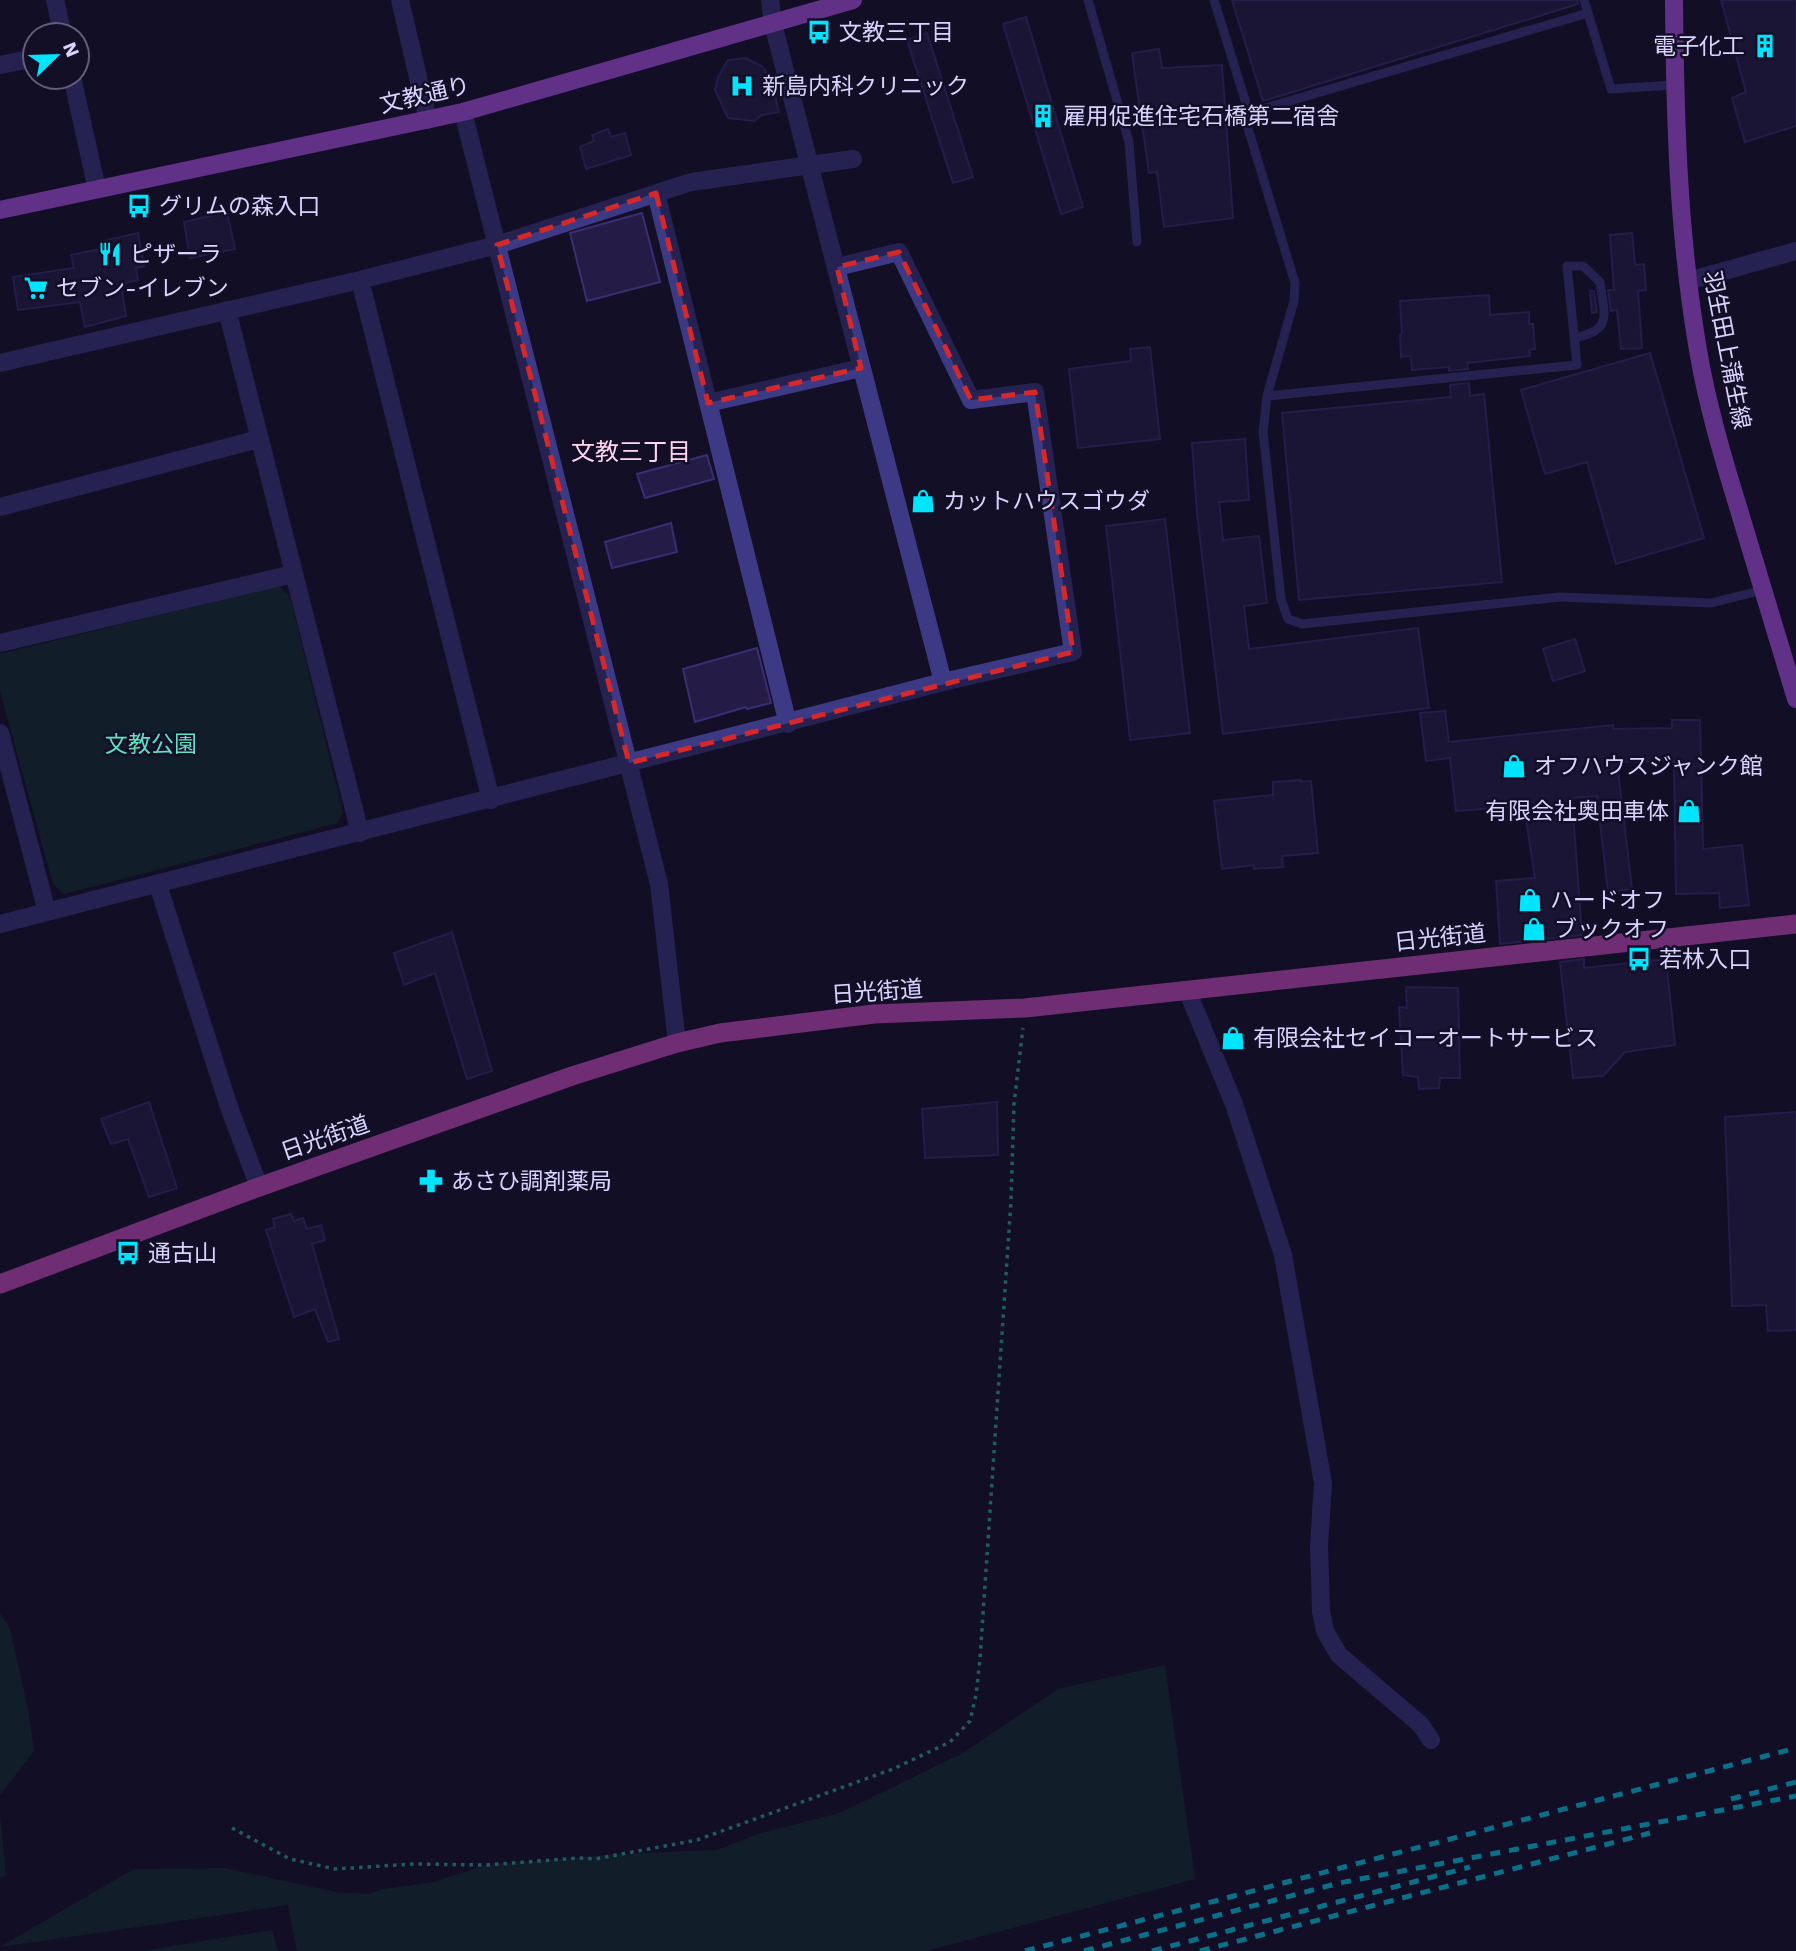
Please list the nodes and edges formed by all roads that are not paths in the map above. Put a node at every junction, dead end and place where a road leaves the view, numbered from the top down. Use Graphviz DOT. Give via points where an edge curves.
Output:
graph roads {
  1 [pos="55,0"];
  2 [pos="400,0"];
  3 [pos="770,0"];
  4 [pos="853,0"];
  5 [pos="1088,0"];
  6 [pos="1214,0"];
  7 [pos="1584,0"];
  8 [pos="1674,0"];
  9 [pos="1588,13"];
  10 [pos="60,21"];
  11 [pos="773,24"];
  12 [pos="21,61"];
  13 [pos="0,65"];
  14 [pos="1675,85"];
  15 [pos="75,91"];
  16 [pos="463,112"];
  17 [pos="1249,113"];
  18 [pos="428,120"];
  19 [pos="853,159"];
  20 [pos="810,165"];
  21 [pos="97,189"];
  22 [pos="656,194"];
  23 [pos="0,210"];
  24 [pos="1137,242"];
  25 [pos="497,245"];
  26 [pos="1796,251"];
  27 [pos="837,267"];
  28 [pos="360,280"];
  29 [pos="1688,281"];
  30 [pos="227,310"];
  31 [pos="1574,338"];
  32 [pos="0,363"];
  33 [pos="862,368"];
  34 [pos="1267,396"];
  35 [pos="708,403"];
  36 [pos="259,439"];
  37 [pos="0,507"];
  38 [pos="293,574"];
  39 [pos="1763,590"];
  40 [pos="0,643"];
  41 [pos="943,682"];
  42 [pos="1796,699"];
  43 [pos="788,724"];
  44 [pos="0,733"];
  45 [pos="629,763"];
  46 [pos="6,780"];
  47 [pos="491,800"];
  48 [pos="360,833"];
  49 [pos="158,885"];
  50 [pos="47,912"];
  51 [pos="0,924"];
  52 [pos="1796,924"];
  53 [pos="1187,990"];
  54 [pos="677,1042"];
  55 [pos="258,1187"];
  56 [pos="0,1284"];
  57 [pos="1432,1740"];
  1 -- 10 [label="street"];
  2 -- 18 [label="street"];
  3 -- 11 [label="street"];
  4 -- 11 [label="main road, 文教通り"];
  5 -- 24 [label="lane" via="1129,142"];
  6 -- 17 [label="lane"];
  7 -- 9 [label="lane"];
  8 -- 14 [label="main road, 羽生田上蒲生線"];
  9 -- 14 [label="lane" via="1611,89"];
  9 -- 17 [label="lane"];
  11 -- 16 [label="main road, 文教通り"];
  11 -- 20 [label="street"];
  12 -- 13 [label="street"];
  14 -- 29 [label="main road, 羽生田上蒲生線"];
  15 -- 21 [label="street"];
  16 -- 18 [label="main road, 文教通り"];
  16 -- 25 [label="street"];
  17 -- 34 [label="lane" via="1247,125 1295,283"];
  18 -- 21 [label="main road, 文教通り"];
  19 -- 20 [label="street"];
  20 -- 22 [label="street" via="691,182"];
  20 -- 27 [label="street"];
  21 -- 23 [label="main road, 文教通り"];
  22 -- 25 [label="street"];
  22 -- 35 [label="street"];
  25 -- 28 [label="street"];
  25 -- 45 [label="street"];
  26 -- 29 [label="street"];
  27 -- 33 [label="street"];
  27 -- 41 [label="street" via="899,252 971,400 1035,393 1073,652"];
  28 -- 30 [label="street"];
  28 -- 47 [label="street"];
  29 -- 39 [label="main road, 羽生田上蒲生線" via="1711,412"];
  30 -- 32 [label="street"];
  30 -- 36 [label="street"];
  31 -- 31 [label="lane" via="1567,266 1583,266 1600,282 1604,320 1591,335"];
  31 -- 34 [label="lane" via="1577,365"];
  33 -- 35 [label="street"];
  33 -- 41 [label="street"];
  34 -- 39 [label="lane" via="1262,432 1281,599 1288,620 1302,624 1560,597 1711,603"];
  35 -- 43 [label="street"];
  36 -- 37 [label="street"];
  36 -- 38 [label="street"];
  38 -- 40 [label="street"];
  38 -- 48 [label="street"];
  39 -- 42 [label="main road, 羽生田上蒲生線"];
  41 -- 43 [label="street"];
  43 -- 45 [label="street"];
  44 -- 46 [label="street"];
  45 -- 47 [label="street"];
  45 -- 54 [label="street" via="659,884"];
  46 -- 50 [label="street"];
  47 -- 48 [label="street"];
  48 -- 49 [label="street"];
  49 -- 50 [label="street"];
  49 -- 55 [label="street"];
  50 -- 51 [label="street"];
  52 -- 53 [label="highway, 日光街道"];
  53 -- 54 [label="highway, 日光街道" via="1025,1008 874,1014"];
  53 -- 57 [label="street" via="1234,1104 1283,1255 1323,1483 1319,1546 1325,1631 1339,1655 1421,1725"];
  54 -- 55 [label="highway, 日光街道"];
  55 -- 56 [label="highway, 日光街道"];
}
